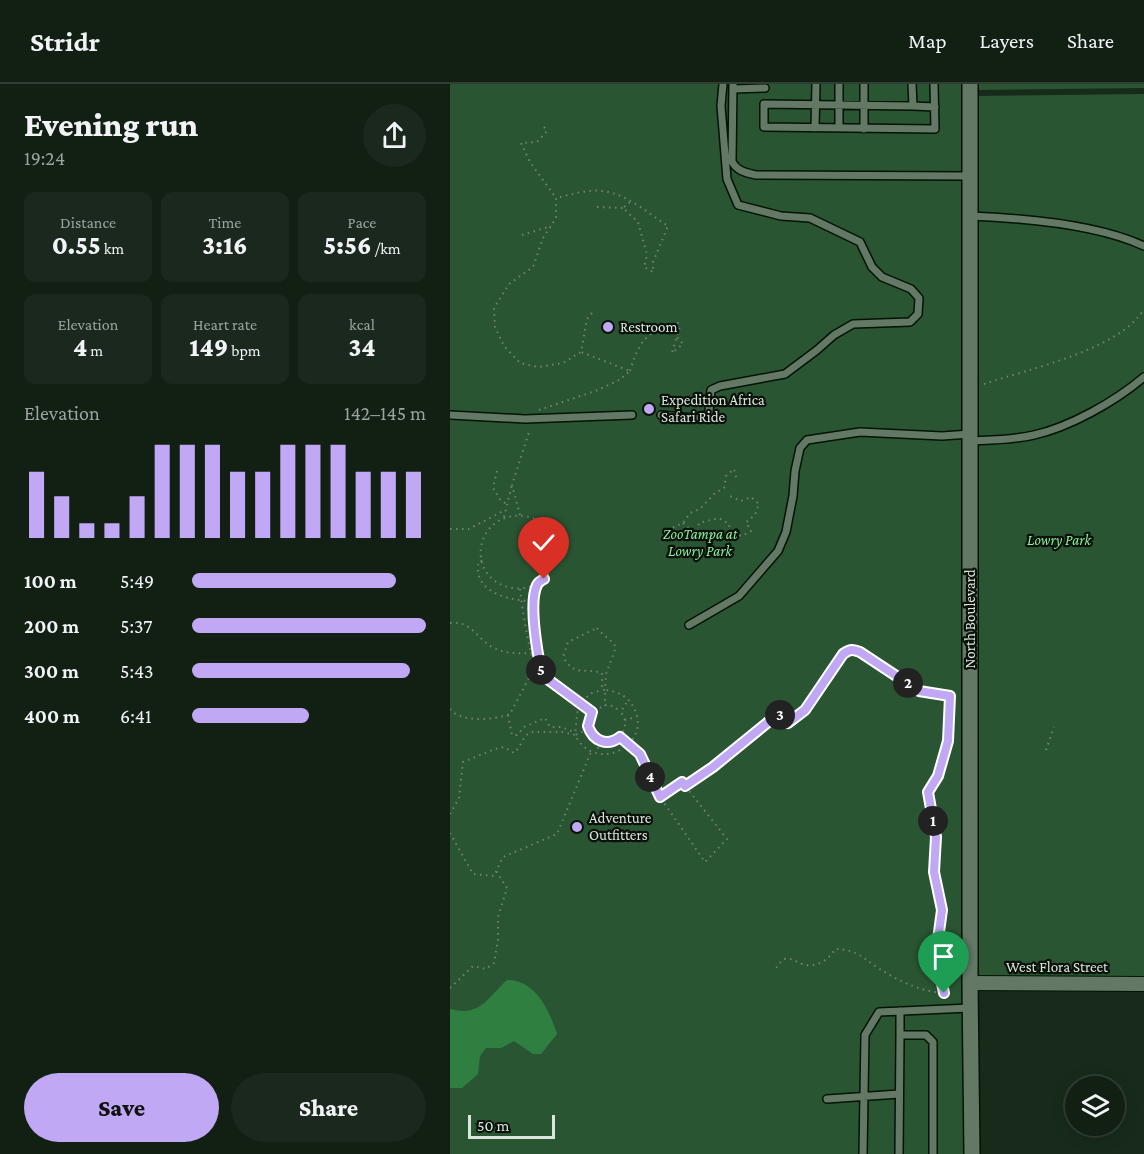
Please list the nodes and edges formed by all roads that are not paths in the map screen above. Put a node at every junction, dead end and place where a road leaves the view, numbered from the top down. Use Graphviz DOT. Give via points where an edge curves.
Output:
graph roads {
  1 [pos="723,84"];
  2 [pos="816,84"];
  3 [pos="839,84"];
  4 [pos="864,84"];
  5 [pos="912,84"];
  6 [pos="934,84"];
  7 [pos="970,84"];
  8 [pos="765,86"];
  9 [pos="733,87"];
  10 [pos="764,104"];
  11 [pos="816,105"];
  12 [pos="839,105"];
  13 [pos="864,106"];
  14 [pos="913,106"];
  15 [pos="935,107"];
  16 [pos="815,128"];
  17 [pos="839,128"];
  18 [pos="864,129"];
  19 [pos="970,176"];
  20 [pos="970,216"];
  21 [pos="1144,246"];
  22 [pos="1144,377"];
  23 [pos="450,415"];
  24 [pos="632,415"];
  25 [pos="661,416"];
  26 [pos="970,438"];
  27 [pos="689,625"];
  28 [pos="970,983"];
  29 [pos="1144,984"];
  30 [pos="970,1008"];
  31 [pos="900,1011"];
  32 [pos="900,1035"];
  33 [pos="899,1094"];
  34 [pos="864,1095"];
  35 [pos="827,1099"];
  36 [pos="863,1154"];
  37 [pos="899,1154"];
  38 [pos="933,1154"];
  39 [pos="972,1154"];
  1 -- 25 [label="lane" via="727,179 738,205 781,216 810,218 860,242 882,278 911,289 919,298 918,314 910,322 854,324 785,374 711,390 709,412 702,419"];
  2 -- 11 [label="lane"];
  3 -- 12 [label="lane"];
  4 -- 13 [label="lane"];
  5 -- 14 [label="lane"];
  6 -- 15 [label="lane"];
  7 -- 19 [label="street, North Boulevard"];
  8 -- 9 [label="lane"];
  8 -- 10 [label="lane"];
  9 -- 19 [label="lane" via="732,161 739,170 768,175"];
  10 -- 11 [label="lane"];
  10 -- 16 [label="lane" via="764,127"];
  11 -- 12 [label="lane"];
  11 -- 16 [label="lane"];
  12 -- 13 [label="lane"];
  12 -- 17 [label="lane"];
  13 -- 14 [label="lane"];
  13 -- 18 [label="lane"];
  14 -- 15 [label="lane"];
  15 -- 18 [label="lane" via="935,129"];
  16 -- 17 [label="lane"];
  17 -- 18 [label="lane"];
  19 -- 20 [label="street, North Boulevard"];
  20 -- 21 [label="lane" via="1069,226 1114,234"];
  20 -- 26 [label="street, North Boulevard"];
  22 -- 26 [label="lane" via="1064,425 1035,435"];
  23 -- 24 [label="lane" via="525,419"];
  26 -- 27 [label="lane" via="860,432 807,440 800,448 793,496 778,551 739,596"];
  26 -- 28 [label="street, North Boulevard"];
  28 -- 29 [label="street, West Flora Street"];
  28 -- 30 [label="street, North Boulevard"];
  30 -- 31 [label="lane"];
  30 -- 39 [label="street, North Boulevard"];
  31 -- 32 [label="lane"];
  31 -- 34 [label="lane" via="879,1012 865,1035"];
  32 -- 33 [label="lane"];
  32 -- 38 [label="lane" via="926,1035 933,1042"];
  33 -- 34 [label="lane"];
  33 -- 37 [label="lane"];
  34 -- 35 [label="lane"];
  34 -- 36 [label="lane"];
}
